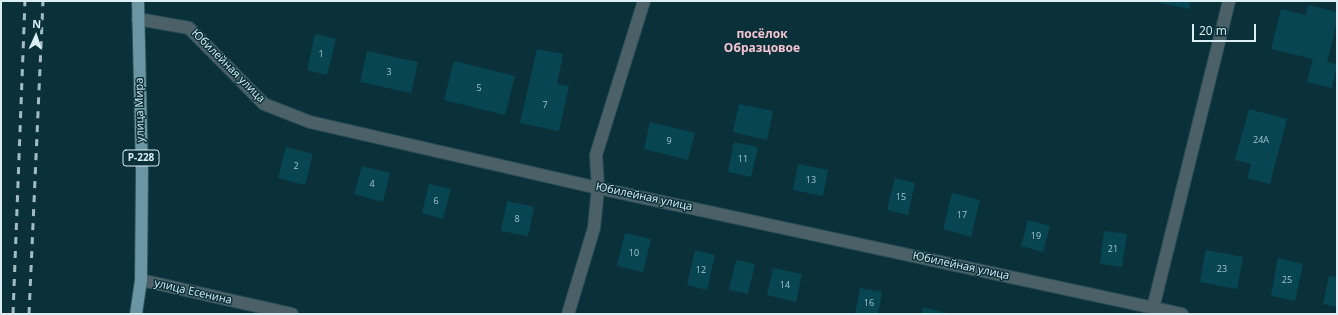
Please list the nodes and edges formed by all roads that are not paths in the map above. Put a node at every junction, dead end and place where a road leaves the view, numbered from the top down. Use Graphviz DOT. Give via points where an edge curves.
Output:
graph roads {
  1 [pos="138,1"];
  2 [pos="644,1"];
  3 [pos="1229,1"];
  4 [pos="138,19"];
  5 [pos="598,188"];
  6 [pos="141,280"];
  7 [pos="1153,308"];
  8 [pos="136,314"];
  9 [pos="292,314"];
  10 [pos="568,314"];
  11 [pos="1182,314"];
  1 -- 4 [label="main road, улица Мира / Р-228"];
  2 -- 5 [label="street" via="596,155"];
  3 -- 7 [label="street"];
  4 -- 5 [label="street, Юбилейная улица" via="189,28 264,104 310,122"];
  4 -- 6 [label="main road, улица Мира / Р-228" via="142,172"];
  5 -- 7 [label="street, Юбилейная улица"];
  5 -- 10 [label="street" via="594,228"];
  6 -- 8 [label="main road, улица Мира / Р-228"];
  6 -- 9 [label="street, улица Есенина"];
  7 -- 11 [label="street, Юбилейная улица"];
}
